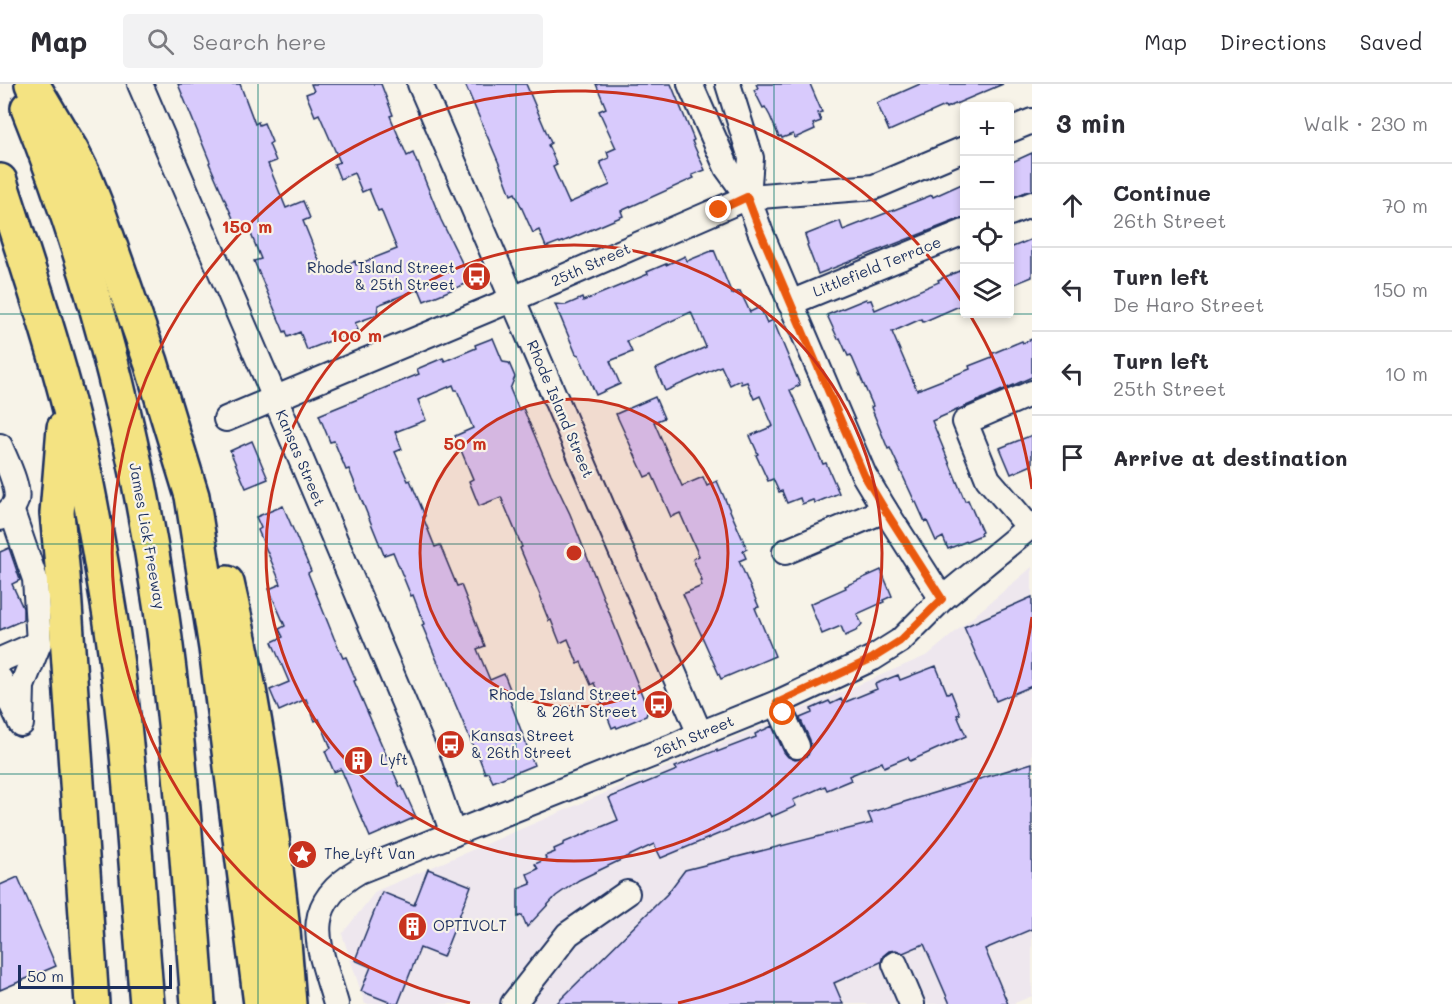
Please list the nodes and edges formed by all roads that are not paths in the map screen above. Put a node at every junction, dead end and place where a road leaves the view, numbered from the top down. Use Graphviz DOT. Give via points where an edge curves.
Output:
graph roads {
  1 [pos="18,84"];
  2 [pos="32,84"];
  3 [pos="140,84"];
  4 [pos="420,84"];
  5 [pos="690,84"];
  6 [pos="728,84"];
  7 [pos="1032,121"];
  8 [pos="1014,128"];
  9 [pos="960,151"];
  10 [pos="0,181"];
  11 [pos="747,197"];
  12 [pos="1032,204"];
  13 [pos="1014,211"];
  14 [pos="960,234"];
  15 [pos="513,299"];
  16 [pos="790,303"];
  17 [pos="1032,393"];
  18 [pos="162,397"];
  19 [pos="67,398"];
  20 [pos="275,398"];
  21 [pos="226,419"];
  22 [pos="0,446"];
  23 [pos="9,509"];
  24 [pos="885,510"];
  25 [pos="1031,526"];
  26 [pos="785,552"];
  27 [pos="942,599"];
  28 [pos="53,647"];
  29 [pos="0,660"];
  30 [pos="0,679"];
  31 [pos="777,703"];
  32 [pos="700,734"];
  33 [pos="797,746"];
  34 [pos="453,834"];
  35 [pos="627,893"];
  36 [pos="895,964"];
  37 [pos="75,1004"];
  38 [pos="92,1004"];
  39 [pos="147,1004"];
  40 [pos="198,1004"];
  41 [pos="261,1004"];
  42 [pos="289,1004"];
  43 [pos="336,1004"];
  44 [pos="513,1004"];
  45 [pos="912,1004"];
  1 -- 40 [label="highway, James Lick Freeway" via="51,169 90,292 136,475 168,664"];
  2 -- 18 [label="highway" via="85,178"];
  3 -- 20 [label="street, Kansas Street"];
  4 -- 15 [label="street, Rhode Island Street"];
  5 -- 11 [label="street" via="727,168"];
  6 -- 11 [label="street" via="752,158"];
  7 -- 8 [label="street"];
  9 -- 11 [label="street, 25th Street" via="874,188"];
  10 -- 19 [label="highway"];
  11 -- 15 [label="street, 25th Street"];
  11 -- 16 [label="street"];
  12 -- 13 [label="street"];
  14 -- 16 [label="street, Littlefield Terrace"];
  15 -- 20 [label="street, 25th Street"];
  15 -- 32 [label="street, Rhode Island Street"];
  16 -- 24 [label="street" via="864,475"];
  17 -- 25 [label="street" via="965,422 988,479"];
  18 -- 41 [label="highway" via="192,496 216,648"];
  18 -- 42 [label="highway" via="201,497 227,584 267,800"];
  19 -- 28 [label="highway" via="57,513 63,576"];
  19 -- 39 [label="highway" via="87,488 118,677"];
  20 -- 21 [label="street, 25th Street"];
  20 -- 34 [label="street, Kansas Street" via="426,754"];
  22 -- 23 [label="street" via="16,489"];
  23 -- 28 [label="street" via="35,579"];
  24 -- 26 [label="street"];
  24 -- 27 [label="street"];
  25 -- 27 [label="street, 26th Street"];
  27 -- 31 [label="street, 26th Street" via="900,641 873,658"];
  28 -- 29 [label="street"];
  28 -- 30 [label="street" via="22,686 21,724"];
  28 -- 37 [label="highway" via="68,784"];
  28 -- 38 [label="highway"];
  31 -- 32 [label="street, 26th Street"];
  31 -- 33 [label="street"];
  32 -- 34 [label="street, 26th Street"];
  34 -- 43 [label="street, 26th Street" via="359,871 327,898 318,926 319,942"];
  35 -- 44 [label="street" via="568,934"];
  36 -- 45 [label="street"];
}
